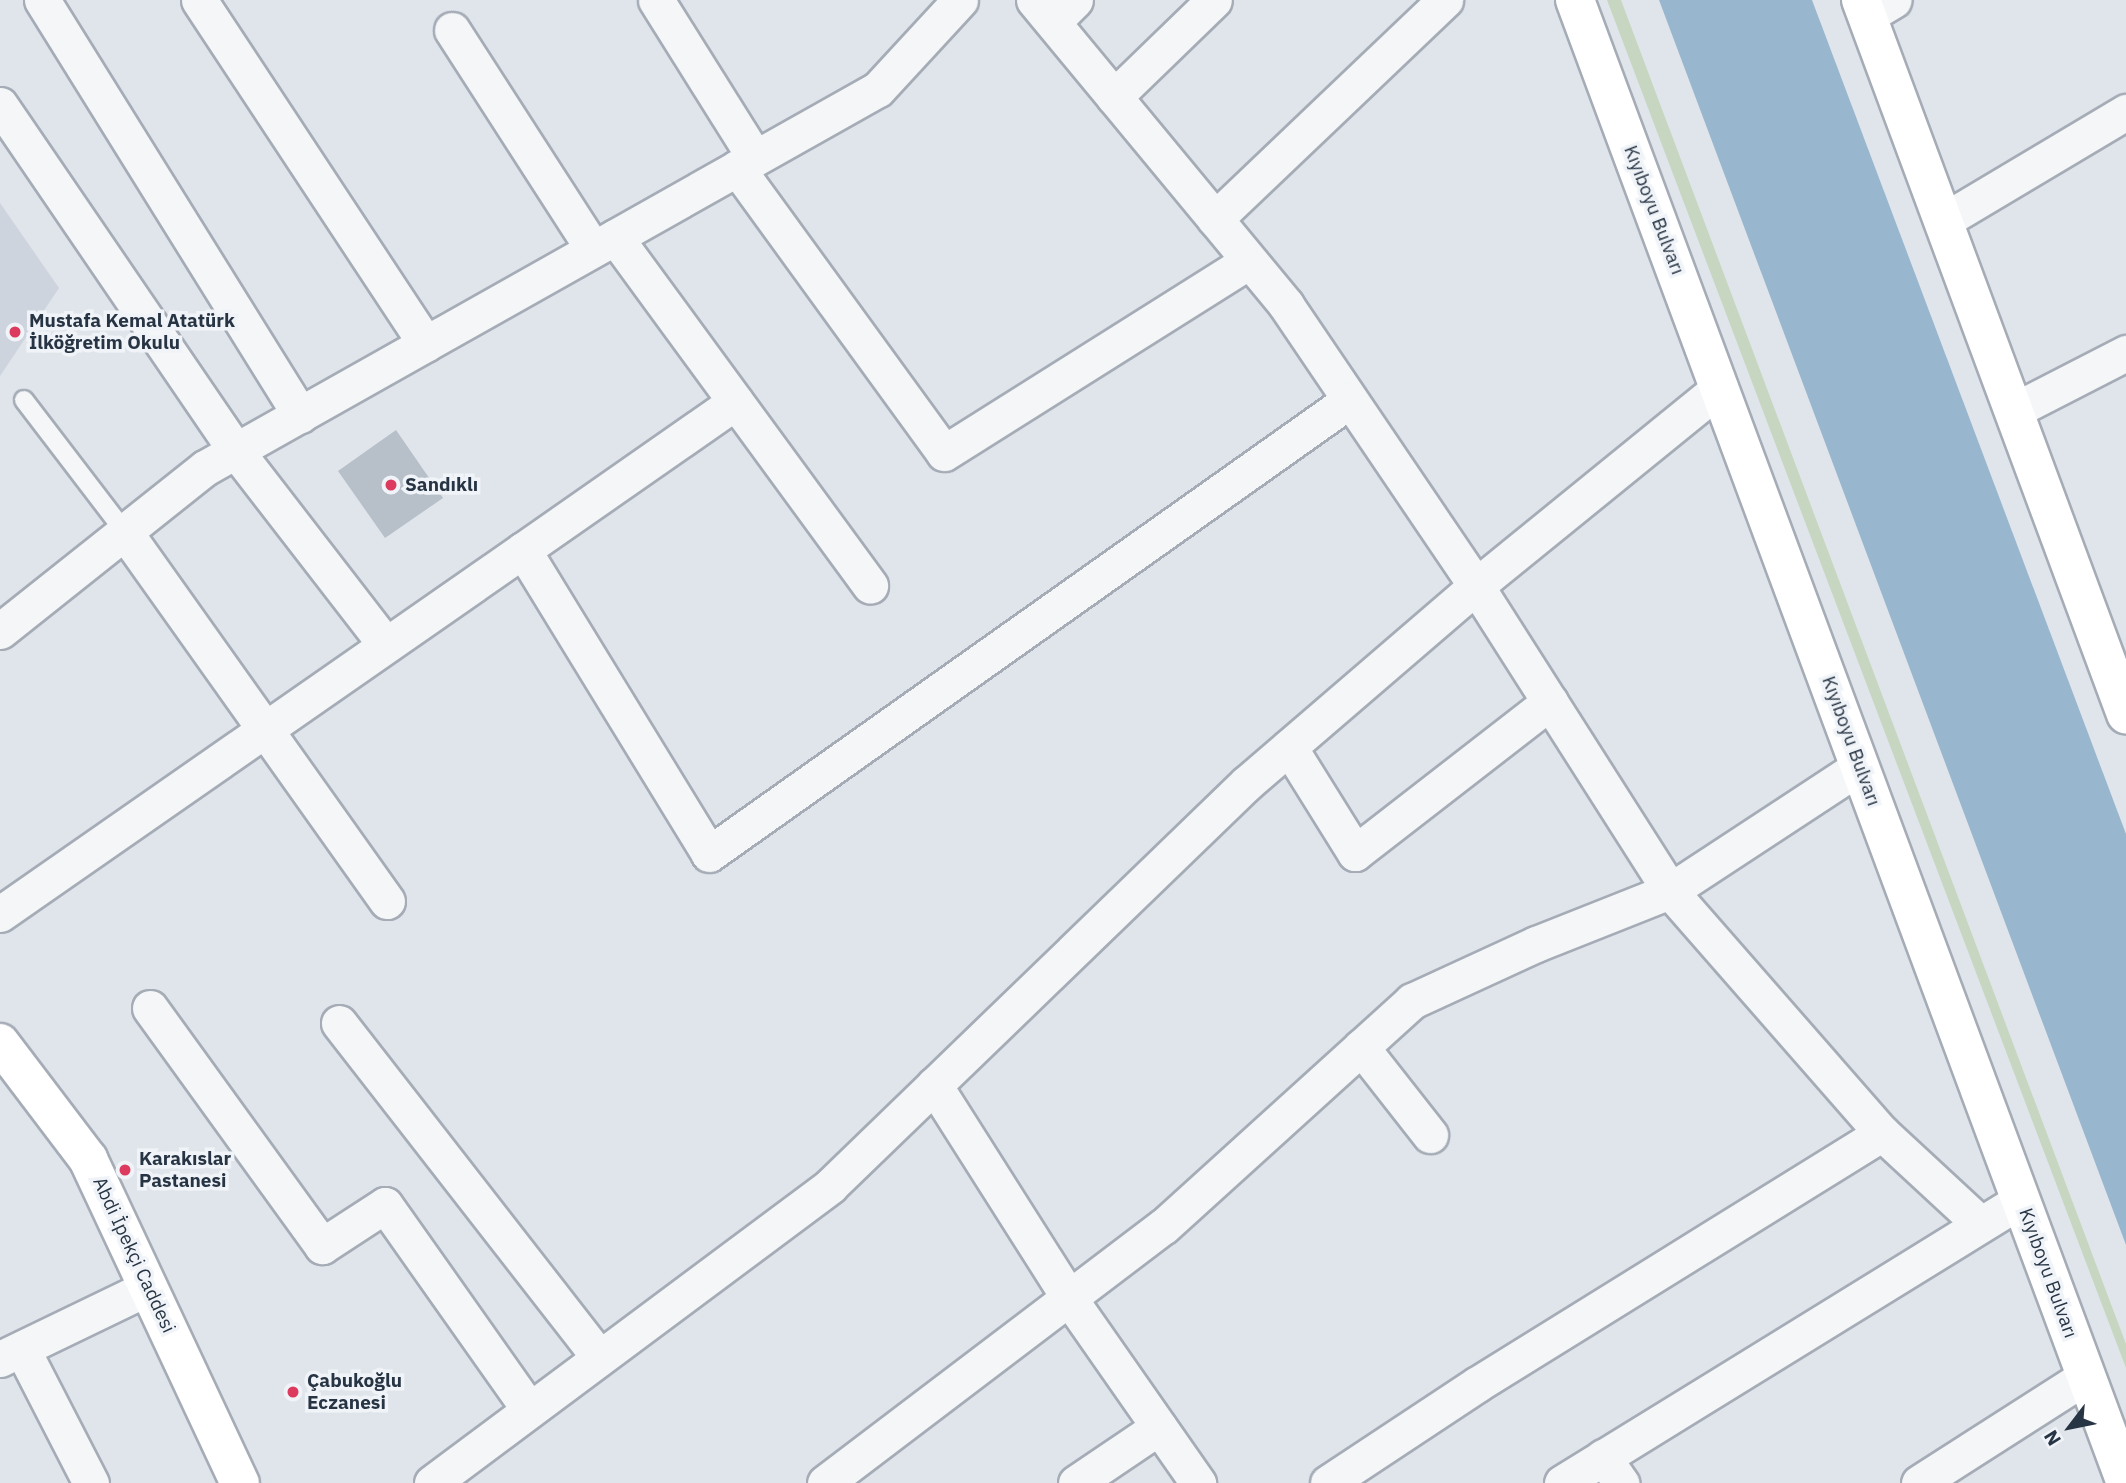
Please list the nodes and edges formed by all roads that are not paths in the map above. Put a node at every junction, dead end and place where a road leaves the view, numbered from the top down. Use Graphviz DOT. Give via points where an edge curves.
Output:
graph roads {
  1 [pos="42,0"];
  2 [pos="199,0"];
  3 [pos="656,0"];
  4 [pos="960,0"];
  5 [pos="1214,0"];
  6 [pos="1445,0"];
  7 [pos="1575,0"];
  8 [pos="1874,5"];
  9 [pos="1054,7"];
  10 [pos="452,30"];
  11 [pos="1114,97"];
  12 [pos="0,105"];
  13 [pos="2126,112"];
  14 [pos="746,163"];
  15 [pos="1215,219"];
  16 [pos="1943,221"];
  17 [pos="604,243"];
  18 [pos="1249,261"];
  19 [pos="426,344"];
  20 [pos="2126,352"];
  21 [pos="1720,388"];
  22 [pos="24,400"];
  23 [pos="1350,400"];
  24 [pos="735,402"];
  25 [pos="2013,411"];
  26 [pos="300,415"];
  27 [pos="236,451"];
  28 [pos="124,531"];
  29 [pos="523,550"];
  30 [pos="870,586"];
  31 [pos="1476,586"];
  32 [pos="0,631"];
  33 [pos="386,645"];
  34 [pos="2117,660"];
  35 [pos="1550,702"];
  36 [pos="2126,714"];
  37 [pos="264,732"];
  38 [pos="1289,747"];
  39 [pos="1860,766"];
  40 [pos="1670,891"];
  41 [pos="387,901"];
  42 [pos="0,914"];
  43 [pos="150,1008"];
  44 [pos="339,1023"];
  45 [pos="1361,1047"];
  46 [pos="5,1061"];
  47 [pos="934,1085"];
  48 [pos="1882,1133"];
  49 [pos="1430,1135"];
  50 [pos="2021,1199"];
  51 [pos="1978,1222"];
  52 [pos="149,1287"];
  53 [pos="1069,1298"];
  54 [pos="11,1354"];
  55 [pos="599,1357"];
  56 [pos="2086,1376"];
  57 [pos="529,1409"];
  58 [pos="1159,1427"];
  59 [pos="1612,1470"];
  60 [pos="92,1483"];
  61 [pos="240,1483"];
  62 [pos="432,1483"];
  63 [pos="825,1483"];
  64 [pos="1076,1483"];
  65 [pos="1198,1483"];
  66 [pos="1328,1483"];
  67 [pos="1562,1483"];
  68 [pos="1919,1483"];
  69 [pos="2126,1483"];
  1 -- 26 [label="street"];
  2 -- 19 [label="street"];
  3 -- 14 [label="street"];
  4 -- 14 [label="street" via="878,89"];
  5 -- 11 [label="street"];
  6 -- 15 [label="street"];
  7 -- 21 [label="main road, Kıyıboyu Bulvarı"];
  8 -- 16 [label="main road"];
  9 -- 11 [label="street"];
  10 -- 17 [label="street"];
  11 -- 15 [label="street"];
  12 -- 27 [label="street"];
  13 -- 16 [label="street"];
  14 -- 17 [label="street"];
  14 -- 18 [label="street" via="944,453"];
  15 -- 18 [label="street"];
  16 -- 25 [label="main road"];
  17 -- 19 [label="street"];
  17 -- 24 [label="street"];
  18 -- 23 [label="street" via="1286,305"];
  19 -- 26 [label="street"];
  20 -- 25 [label="street"];
  21 -- 31 [label="street"];
  21 -- 39 [label="main road, Kıyıboyu Bulvarı"];
  22 -- 28 [label="lane"];
  23 -- 29 [label="street" via="709,854"];
  23 -- 31 [label="street"];
  24 -- 29 [label="street"];
  24 -- 30 [label="street"];
  25 -- 34 [label="main road"];
  26 -- 27 [label="street"];
  27 -- 28 [label="street" via="205,468"];
  27 -- 33 [label="street"];
  28 -- 32 [label="street"];
  28 -- 37 [label="street"];
  29 -- 33 [label="street"];
  31 -- 35 [label="street"];
  31 -- 38 [label="street"];
  33 -- 37 [label="street"];
  34 -- 36 [label="main road"];
  35 -- 38 [label="street" via="1355,853"];
  35 -- 40 [label="street"];
  37 -- 41 [label="street"];
  37 -- 42 [label="street"];
  38 -- 47 [label="street"];
  39 -- 40 [label="street"];
  39 -- 50 [label="main road, Kıyıboyu Bulvarı"];
  40 -- 45 [label="street" via="1536,944 1412,1001"];
  40 -- 48 [label="street"];
  43 -- 57 [label="street" via="322,1247 385,1205"];
  44 -- 55 [label="street"];
  45 -- 49 [label="street"];
  45 -- 53 [label="street" via="1164,1226"];
  46 -- 52 [label="main road, Abdi İpekçi Caddesi" via="88,1159"];
  47 -- 53 [label="street"];
  47 -- 55 [label="street" via="830,1186"];
  48 -- 51 [label="street"];
  48 -- 66 [label="street" via="1476,1385"];
  50 -- 51 [label="street"];
  50 -- 56 [label="main road, Kıyıboyu Bulvarı"];
  51 -- 59 [label="street"];
  52 -- 54 [label="street"];
  52 -- 61 [label="main road, Abdi İpekçi Caddesi"];
  53 -- 58 [label="street"];
  53 -- 63 [label="street"];
  54 -- 60 [label="street"];
  55 -- 57 [label="street"];
  56 -- 68 [label="street"];
  56 -- 69 [label="main road, Kıyıboyu Bulvarı"];
  57 -- 62 [label="street"];
  58 -- 64 [label="street"];
  58 -- 65 [label="street"];
  59 -- 67 [label="street"];
}
